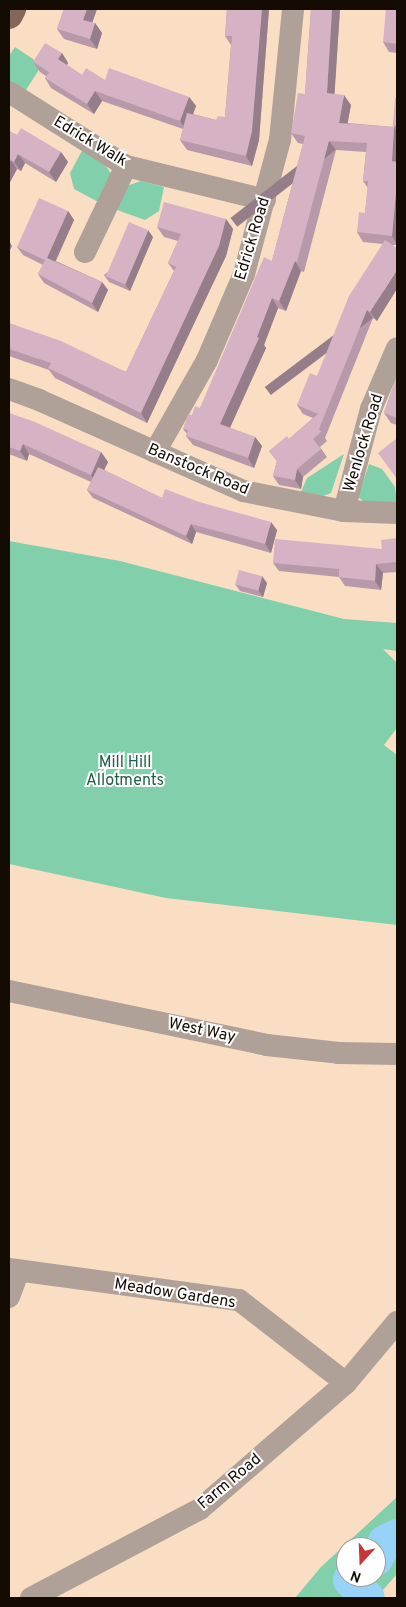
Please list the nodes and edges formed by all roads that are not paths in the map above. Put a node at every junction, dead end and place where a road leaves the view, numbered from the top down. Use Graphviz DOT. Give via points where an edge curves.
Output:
graph roads {
  1 [pos="12,9"];
  2 [pos="293,9"];
  3 [pos="9,15"];
  4 [pos="9,92"];
  5 [pos="126,166"];
  6 [pos="265,200"];
  7 [pos="85,252"];
  8 [pos="397,348"];
  9 [pos="9,389"];
  10 [pos="155,452"];
  11 [pos="344,511"];
  12 [pos="397,513"];
  13 [pos="9,991"];
  14 [pos="397,1054"];
  15 [pos="13,1271"];
  16 [pos="9,1297"];
  17 [pos="397,1322"];
  18 [pos="346,1383"];
  19 [pos="31,1598"];
  1 -- 3 [label="main road"];
  2 -- 6 [label="street, Edrick Road" via="280,140"];
  4 -- 5 [label="street, Edrick Walk"];
  5 -- 6 [label="street, Edrick Walk"];
  5 -- 7 [label="street"];
  6 -- 10 [label="street, Edrick Road" via="244,274 207,360"];
  8 -- 11 [label="street, Wenlock Road" via="371,409"];
  9 -- 10 [label="street, Banstock Road"];
  10 -- 11 [label="street, Banstock Road" via="243,491"];
  11 -- 12 [label="street, Banstock Road"];
  13 -- 14 [label="street, West Way" via="267,1045 339,1053"];
  15 -- 16 [label="street"];
  15 -- 18 [label="street, Meadow Gardens" via="239,1300"];
  17 -- 18 [label="street, Farm Road"];
  18 -- 19 [label="street, Farm Road" via="200,1510"];
}
